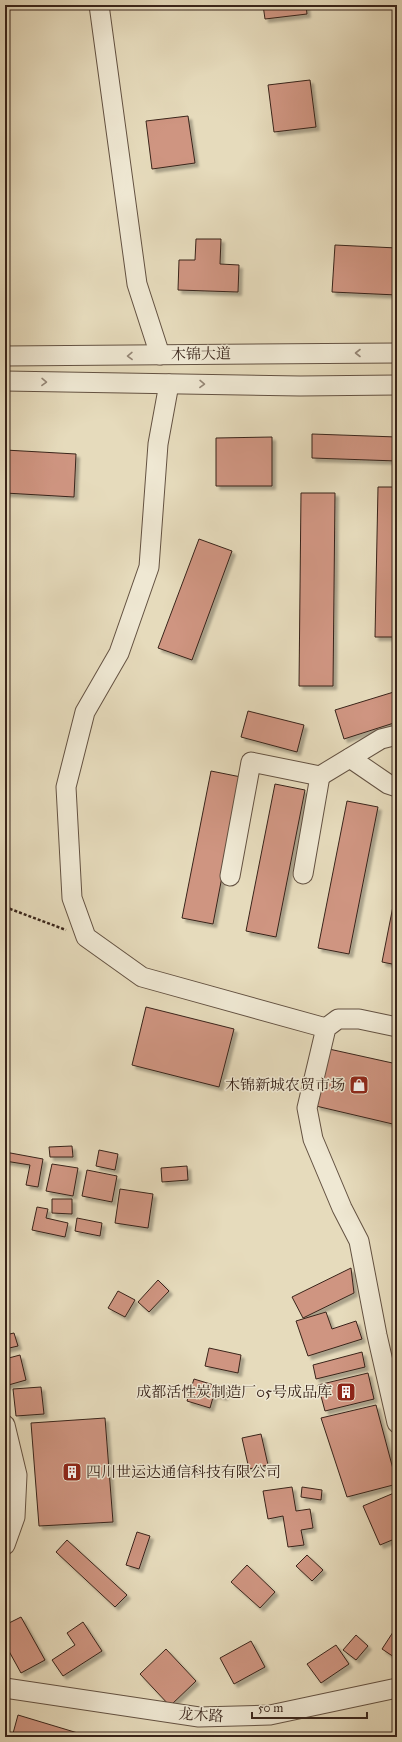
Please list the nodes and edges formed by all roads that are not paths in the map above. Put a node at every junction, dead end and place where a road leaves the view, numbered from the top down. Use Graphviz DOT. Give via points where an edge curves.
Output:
graph roads {
  1 [pos="100,5"];
  2 [pos="397,353"];
  3 [pos="160,355"];
  4 [pos="5,356"];
  5 [pos="5,382"];
  6 [pos="168,384"];
  7 [pos="397,385"];
  8 [pos="397,735"];
  9 [pos="350,758"];
  10 [pos="320,776"];
  11 [pos="397,787"];
  12 [pos="303,874"];
  13 [pos="230,876"];
  14 [pos="332,1024"];
  15 [pos="397,1027"];
  16 [pos="397,1423"];
  17 [pos="5,1425"];
  18 [pos="5,1545"];
  19 [pos="5,1688"];
  20 [pos="397,1688"];
  1 -- 3 [label="street" via="137,284"];
  2 -- 3 [label="street, 木锦大道, one-way"];
  3 -- 4 [label="street, 木锦大道, one-way"];
  5 -- 6 [label="street, 木锦大道, one-way"];
  6 -- 7 [label="street, 木锦大道, one-way"];
  6 -- 14 [label="street" via="158,444 149,567 119,653 85,712 66,787 72,898 86,937 142,977"];
  8 -- 9 [label="street" via="381,739"];
  9 -- 10 [label="street"];
  9 -- 11 [label="street" via="388,784"];
  10 -- 12 [label="street"];
  10 -- 13 [label="street" via="251,762"];
  14 -- 15 [label="street" via="359,1019"];
  14 -- 16 [label="street" via="307,1108 313,1139 359,1241"];
  17 -- 18 [label="street" via="17,1475 16,1517"];
  19 -- 20 [label="street, 龙木路" via="199,1717 270,1715"];
}
